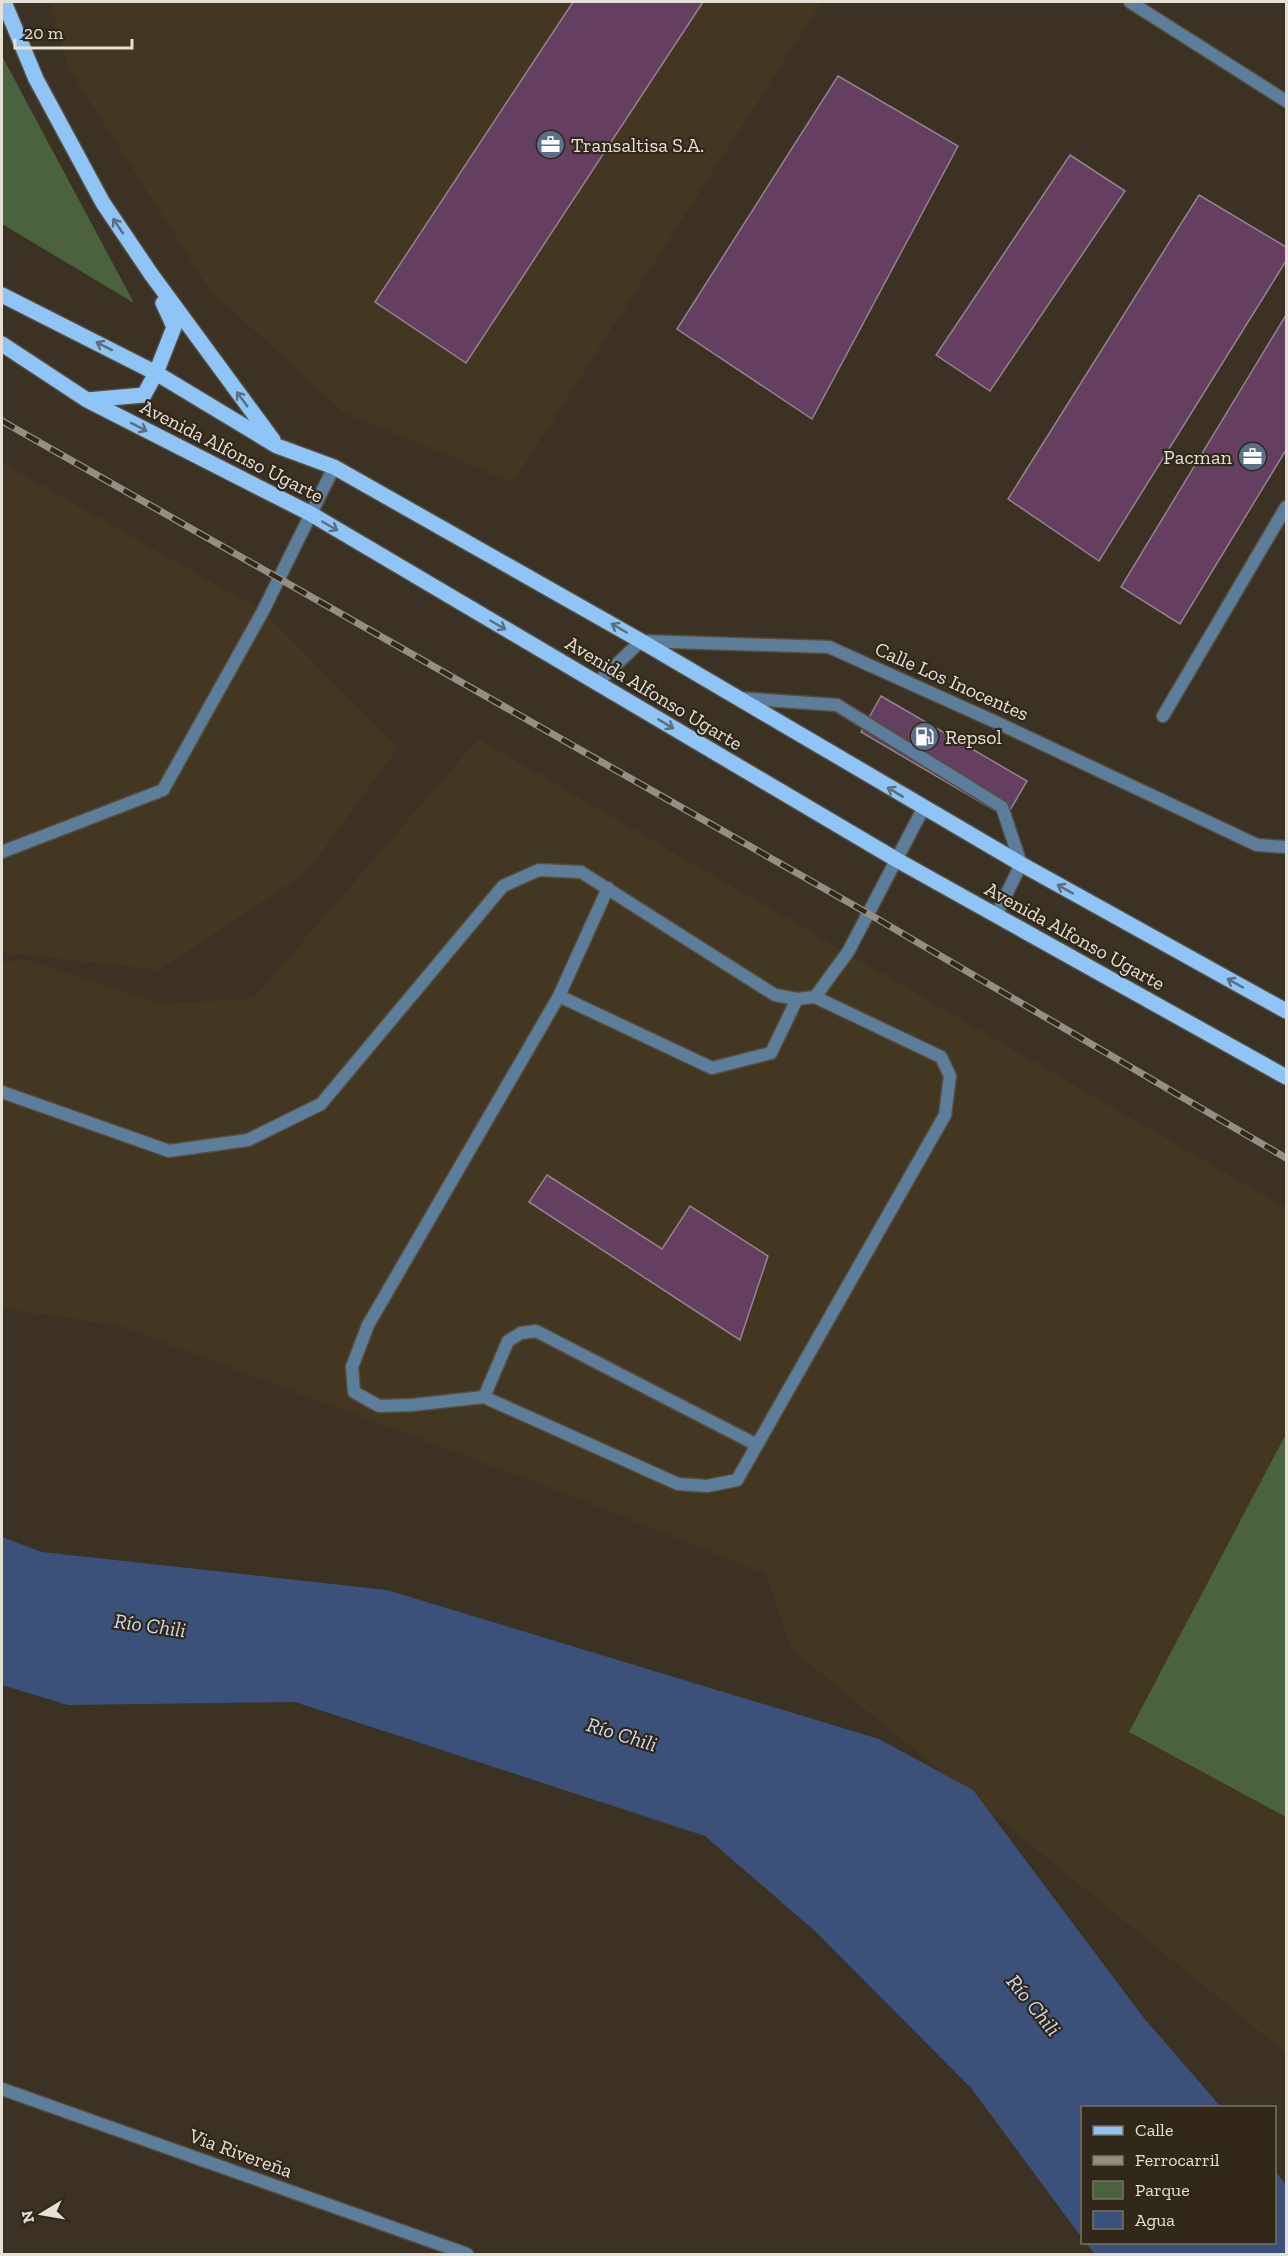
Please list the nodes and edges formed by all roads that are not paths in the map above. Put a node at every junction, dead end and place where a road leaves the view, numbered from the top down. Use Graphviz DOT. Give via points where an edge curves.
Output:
graph roads {
  1 [pos="4,2"];
  2 [pos="1130,2"];
  3 [pos="1287,101"];
  4 [pos="151,274"];
  5 [pos="2,295"];
  6 [pos="2,344"];
  7 [pos="156,373"];
  8 [pos="87,400"];
  9 [pos="277,446"];
  10 [pos="334,467"];
  11 [pos="1287,507"];
  12 [pos="311,514"];
  13 [pos="641,641"];
  14 [pos="597,683"];
  15 [pos="737,698"];
  16 [pos="1163,716"];
  17 [pos="923,808"];
  18 [pos="1287,847"];
  19 [pos="2,852"];
  20 [pos="897,860"];
  21 [pos="1021,864"];
  22 [pos="608,888"];
  23 [pos="996,916"];
  24 [pos="559,996"];
  25 [pos="815,997"];
  26 [pos="797,999"];
  27 [pos="1287,1011"];
  28 [pos="1287,1077"];
  29 [pos="2,1092"];
  30 [pos="484,1397"];
  31 [pos="757,1445"];
  32 [pos="2,2089"];
  33 [pos="467,2254"];
  4 -- 1 [label="main road, one-way" via="103,203 36,79"];
  2 -- 3 [label="street"];
  4 -- 7 [label="main road" via="174,327"];
  9 -- 4 [label="main road, one-way"];
  7 -- 5 [label="main road, Avenida Alfonso Ugarte, one-way"];
  6 -- 8 [label="main road, Avenida Alfonso Ugarte"];
  7 -- 8 [label="main road" via="144,395"];
  7 -- 9 [label="main road, Avenida Alfonso Ugarte"];
  8 -- 12 [label="main road, Avenida Alfonso Ugarte, one-way"];
  9 -- 10 [label="main road, Avenida Alfonso Ugarte"];
  10 -- 12 [label="street"];
  13 -- 10 [label="main road, Avenida Alfonso Ugarte, one-way"];
  11 -- 16 [label="street"];
  12 -- 14 [label="main road, Avenida Alfonso Ugarte, one-way"];
  12 -- 19 [label="street" via="263,611 163,790"];
  13 -- 14 [label="street"];
  13 -- 15 [label="main road, Avenida Alfonso Ugarte"];
  13 -- 18 [label="street, Calle Los Inocentes" via="829,647 1257,845"];
  14 -- 20 [label="main road, Avenida Alfonso Ugarte, one-way"];
  17 -- 15 [label="main road, Avenida Alfonso Ugarte, one-way"];
  15 -- 21 [label="street" via="837,705 1002,807"];
  17 -- 20 [label="street"];
  17 -- 21 [label="main road, Avenida Alfonso Ugarte"];
  20 -- 23 [label="main road, Avenida Alfonso Ugarte"];
  20 -- 25 [label="street" via="848,952"];
  21 -- 23 [label="street"];
  27 -- 21 [label="main road, Avenida Alfonso Ugarte, one-way"];
  22 -- 24 [label="street"];
  22 -- 26 [label="street" via="774,995"];
  22 -- 29 [label="street" via="581,872 539,870 503,886 321,1104 248,1140 169,1151"];
  23 -- 28 [label="main road, Avenida Alfonso Ugarte"];
  24 -- 26 [label="street" via="712,1068 771,1053"];
  24 -- 30 [label="street" via="368,1325 352,1367 354,1392 379,1406"];
  25 -- 26 [label="street"];
  25 -- 31 [label="street" via="941,1057 950,1076 945,1115"];
  30 -- 31 [label="street" via="678,1484 707,1486 737,1480"];
  30 -- 31 [label="street" via="508,1341 521,1333 536,1331"];
  32 -- 33 [label="street, Via Rivereña"];
}
